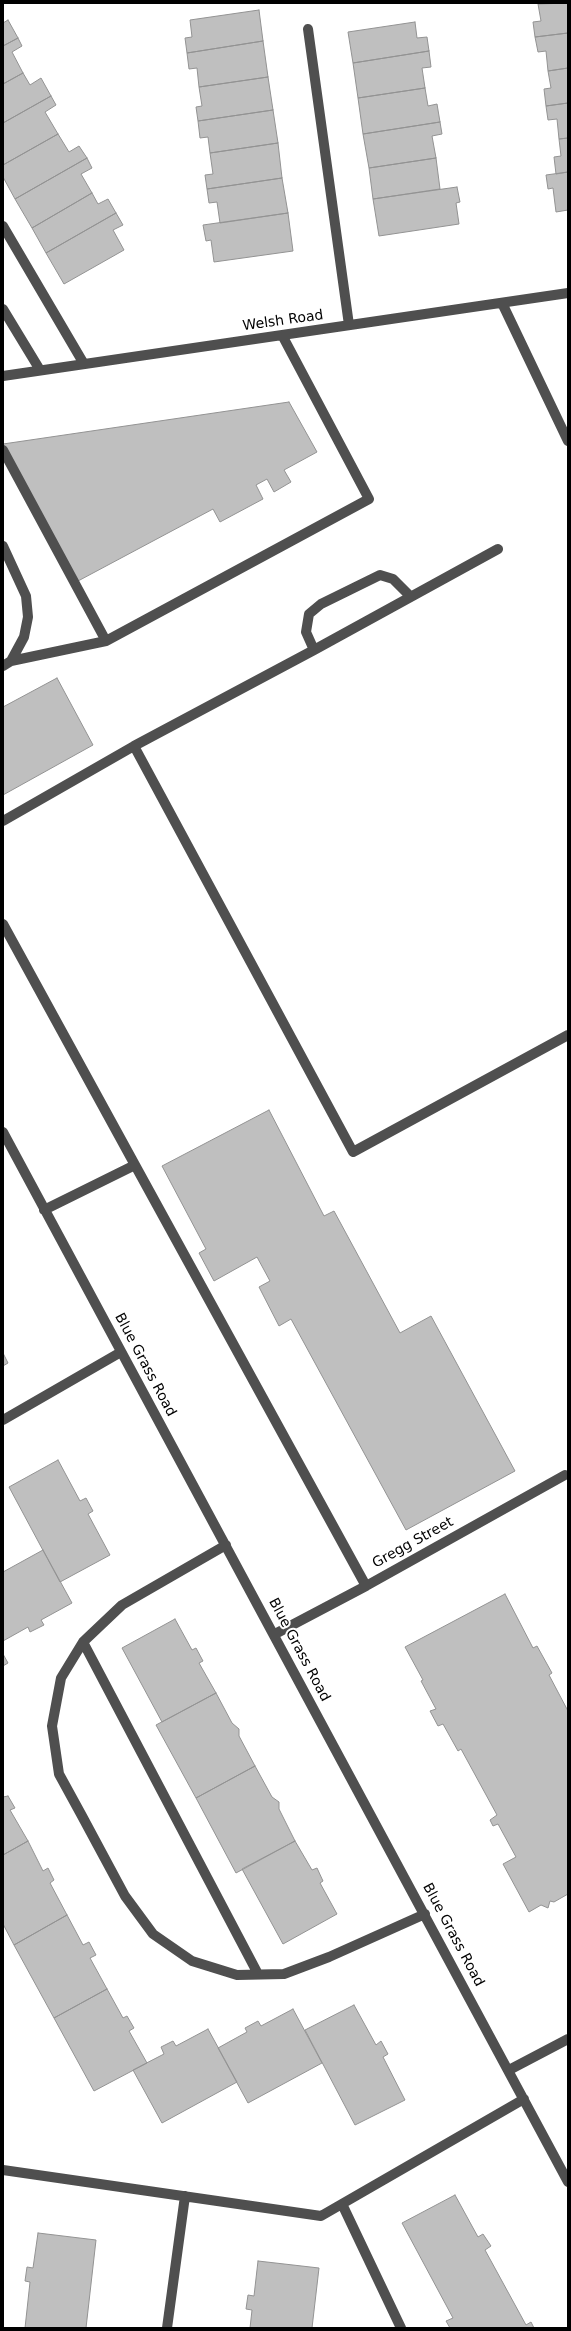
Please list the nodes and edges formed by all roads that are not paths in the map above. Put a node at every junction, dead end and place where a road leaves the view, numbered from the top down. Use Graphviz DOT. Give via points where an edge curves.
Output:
graph roads {
  1 [pos="308,29"];
  2 [pos="3,226"];
  3 [pos="568,293"];
  4 [pos="502,303"];
  5 [pos="3,308"];
  6 [pos="349,325"];
  7 [pos="282,335"];
  8 [pos="84,364"];
  9 [pos="40,370"];
  10 [pos="3,376"];
  11 [pos="568,441"];
  12 [pos="3,450"];
  13 [pos="3,546"];
  14 [pos="498,549"];
  15 [pos="410,596"];
  16 [pos="106,641"];
  17 [pos="314,650"];
  18 [pos="7,664"];
  19 [pos="134,746"];
  20 [pos="3,821"];
  21 [pos="3,924"];
  22 [pos="568,1035"];
  23 [pos="3,1132"];
  24 [pos="134,1165"];
  25 [pos="44,1210"];
  26 [pos="121,1352"];
  27 [pos="3,1420"];
  28 [pos="565,1475"];
  29 [pos="226,1545"];
  30 [pos="366,1586"];
  31 [pos="275,1634"];
  32 [pos="83,1642"];
  33 [pos="425,1914"];
  34 [pos="258,1974"];
  35 [pos="568,2039"];
  36 [pos="509,2070"];
  37 [pos="524,2100"];
  38 [pos="3,2170"];
  39 [pos="568,2182"];
  40 [pos="186,2196"];
  41 [pos="342,2204"];
  42 [pos="168,2328"];
  43 [pos="401,2328"];
  1 -- 6 [label="street"];
  2 -- 8 [label="street"];
  3 -- 4 [label="street, Welsh Road"];
  4 -- 6 [label="street, Welsh Road"];
  4 -- 11 [label="street"];
  5 -- 9 [label="street"];
  6 -- 7 [label="street, Welsh Road"];
  7 -- 8 [label="street, Welsh Road"];
  7 -- 16 [label="street" via="369,499"];
  8 -- 9 [label="street, Welsh Road"];
  9 -- 10 [label="street, Welsh Road"];
  12 -- 16 [label="street"];
  13 -- 18 [label="street" via="26,596 28,617 24,637"];
  14 -- 15 [label="street"];
  15 -- 17 [label="street"];
  15 -- 17 [label="street" via="393,579 380,575 321,604 309,614 306,632"];
  16 -- 18 [label="street"];
  17 -- 19 [label="street"];
  19 -- 20 [label="street"];
  19 -- 22 [label="street" via="353,1152"];
  21 -- 24 [label="street"];
  23 -- 25 [label="street, Blue Grass Road"];
  24 -- 25 [label="street"];
  24 -- 30 [label="street"];
  25 -- 26 [label="street, Blue Grass Road"];
  26 -- 27 [label="street"];
  26 -- 29 [label="street, Blue Grass Road"];
  28 -- 30 [label="street, Gregg Street"];
  29 -- 31 [label="street, Blue Grass Road"];
  29 -- 32 [label="street" via="122,1605"];
  30 -- 31 [label="street, Gregg Street"];
  31 -- 33 [label="street, Blue Grass Road"];
  32 -- 34 [label="street"];
  32 -- 34 [label="street" via="61,1678 52,1726 59,1774 125,1896 154,1934 192,1961 237,1975"];
  33 -- 34 [label="street" via="284,1974"];
  33 -- 36 [label="street, Blue Grass Road"];
  35 -- 36 [label="street"];
  36 -- 37 [label="street, Blue Grass Road"];
  37 -- 39 [label="street, Blue Grass Road"];
  37 -- 41 [label="street"];
  38 -- 40 [label="street"];
  40 -- 41 [label="street" via="321,2216"];
  40 -- 42 [label="street"];
  41 -- 43 [label="street"];
}
